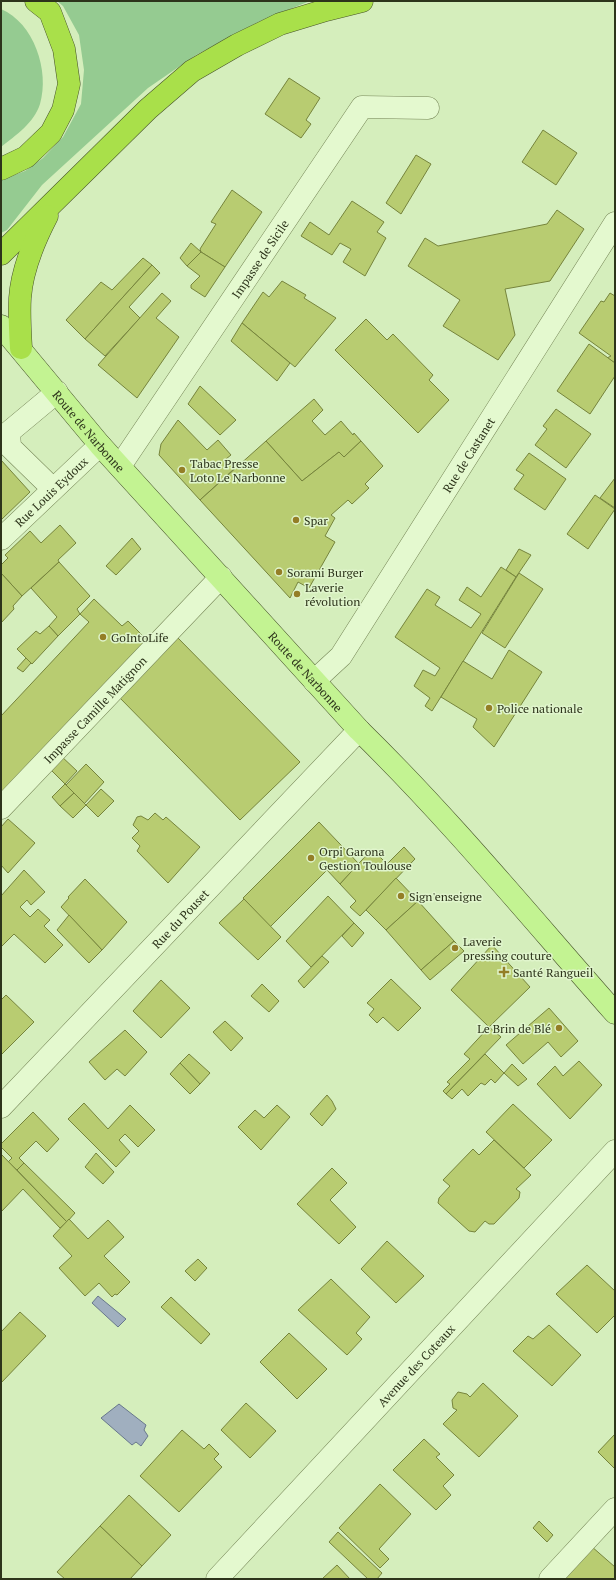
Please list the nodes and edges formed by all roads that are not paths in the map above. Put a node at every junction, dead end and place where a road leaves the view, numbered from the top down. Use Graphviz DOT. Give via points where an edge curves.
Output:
graph roads {
  1 [pos="36,1"];
  2 [pos="362,1"];
  3 [pos="428,108"];
  4 [pos="1,169"];
  5 [pos="56,199"];
  6 [pos="615,223"];
  7 [pos="1,254"];
  8 [pos="1,326"];
  9 [pos="21,348"];
  10 [pos="57,392"];
  11 [pos="100,444"];
  12 [pos="120,466"];
  13 [pos="53,489"];
  14 [pos="1,539"];
  15 [pos="221,577"];
  16 [pos="314,681"];
  17 [pos="359,730"];
  18 [pos="1,808"];
  19 [pos="615,1013"];
  20 [pos="1,1107"];
  21 [pos="615,1151"];
  22 [pos="615,1510"];
  23 [pos="218,1579"];
  24 [pos="550,1579"];
  1 -- 4 [label="highway" via="50,12 64,49 69,84 63,110 51,133 26,157"];
  2 -- 5 [label="highway" via="280,24 192,71 148,109"];
  3 -- 12 [label="street, Impasse de Sicile" via="362,108"];
  5 -- 7 [label="highway"];
  5 -- 9 [label="highway" via="38,232 26,266 20,297"];
  6 -- 16 [label="street, Rue de Castanet" via="341,656"];
  8 -- 9 [label="main road, Route de Narbonne"];
  9 -- 10 [label="main road, Route de Narbonne"];
  10 -- 11 [label="main road, Route de Narbonne"];
  10 -- 13 [label="street" via="9,432 10,447"];
  11 -- 12 [label="main road, Route de Narbonne"];
  11 -- 13 [label="street, Rue Louis Eydoux"];
  12 -- 15 [label="main road, Route de Narbonne"];
  13 -- 14 [label="street, Rue Louis Eydoux"];
  15 -- 16 [label="main road, Route de Narbonne"];
  15 -- 18 [label="street, Impasse Camille Matignon"];
  16 -- 17 [label="main road, Route de Narbonne"];
  17 -- 19 [label="main road, Route de Narbonne" via="450,826"];
  17 -- 20 [label="street, Rue du Pouset"];
  21 -- 23 [label="street, Avenue des Coteaux"];
  22 -- 24 [label="street"];
}
